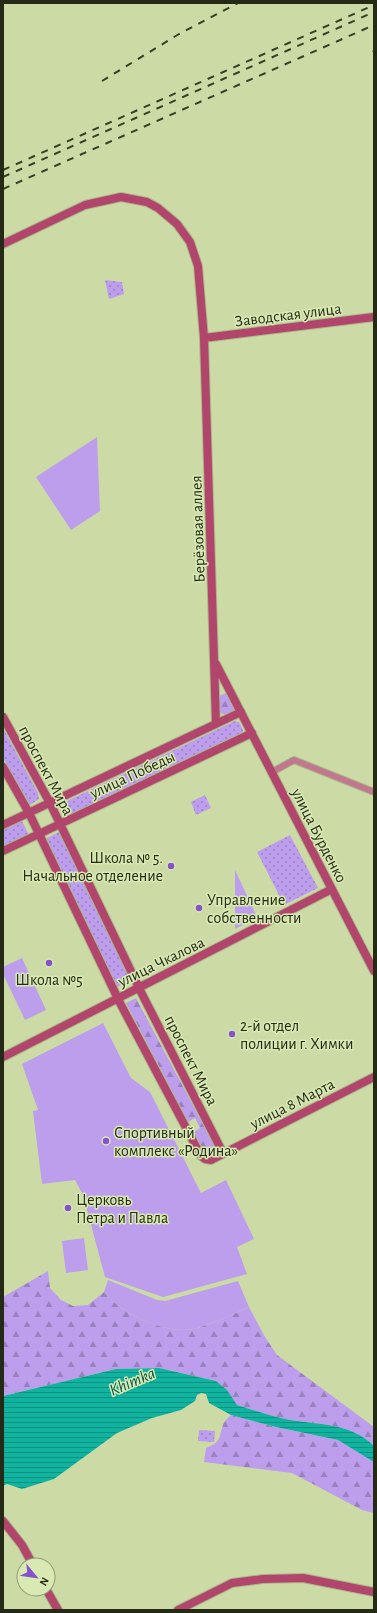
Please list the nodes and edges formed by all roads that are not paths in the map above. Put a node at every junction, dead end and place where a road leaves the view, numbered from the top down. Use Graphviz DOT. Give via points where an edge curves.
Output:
graph roads {
  1 [pos="3,244"];
  2 [pos="374,317"];
  3 [pos="204,338"];
  4 [pos="215,662"];
  5 [pos="241,712"];
  6 [pos="3,717"];
  7 [pos="216,724"];
  8 [pos="252,733"];
  9 [pos="3,767"];
  10 [pos="272,772"];
  11 [pos="374,792"];
  12 [pos="50,803"];
  13 [pos="29,813"];
  14 [pos="59,824"];
  15 [pos="3,825"];
  16 [pos="39,834"];
  17 [pos="3,851"];
  18 [pos="332,889"];
  19 [pos="374,971"];
  20 [pos="138,988"];
  21 [pos="118,998"];
  22 [pos="3,1057"];
  23 [pos="374,1077"];
  24 [pos="224,1153"];
  25 [pos="6,1524"];
  26 [pos="28,1557"];
  27 [pos="374,1592"];
  28 [pos="51,1597"];
  29 [pos="58,1610"];
  30 [pos="178,1610"];
  1 -- 3 [label="street, Берёзовая аллея" via="85,205 121,196 147,202 168,214 190,242 198,266"];
  2 -- 3 [label="street, Заводская улица"];
  3 -- 4 [label="street, Берёзовая аллея"];
  4 -- 5 [label="street, Берёзовая аллея"];
  4 -- 7 [label="street"];
  5 -- 7 [label="street, улица Победы"];
  5 -- 8 [label="street, улица Бурденко"];
  6 -- 12 [label="street, проспект Мира"];
  7 -- 12 [label="street, улица Победы"];
  8 -- 10 [label="street, улица Бурденко"];
  8 -- 14 [label="street, улица Победы"];
  9 -- 13 [label="street"];
  10 -- 11 [label="street" via="294,760"];
  10 -- 18 [label="street, улица Бурденко"];
  12 -- 13 [label="street, улица Победы"];
  12 -- 14 [label="street, проспект Мира"];
  13 -- 15 [label="street, улица Победы"];
  13 -- 16 [label="street"];
  14 -- 16 [label="street, улица Победы"];
  14 -- 20 [label="street, проспект Мира"];
  16 -- 17 [label="street, улица Победы"];
  16 -- 21 [label="street"];
  18 -- 19 [label="street, улица Бурденко"];
  18 -- 20 [label="street, улица Чкалова"];
  20 -- 21 [label="street, улица Чкалова"];
  20 -- 24 [label="street, проспект Мира"];
  21 -- 22 [label="street, улица Чкалова"];
  21 -- 24 [label="street" via="201,1156 211,1160"];
  23 -- 24 [label="street, улица 8 Марта"];
  25 -- 26 [label="street"];
  27 -- 30 [label="street" via="302,1578 263,1579 232,1583"];
  28 -- 29 [label="street"];
}
